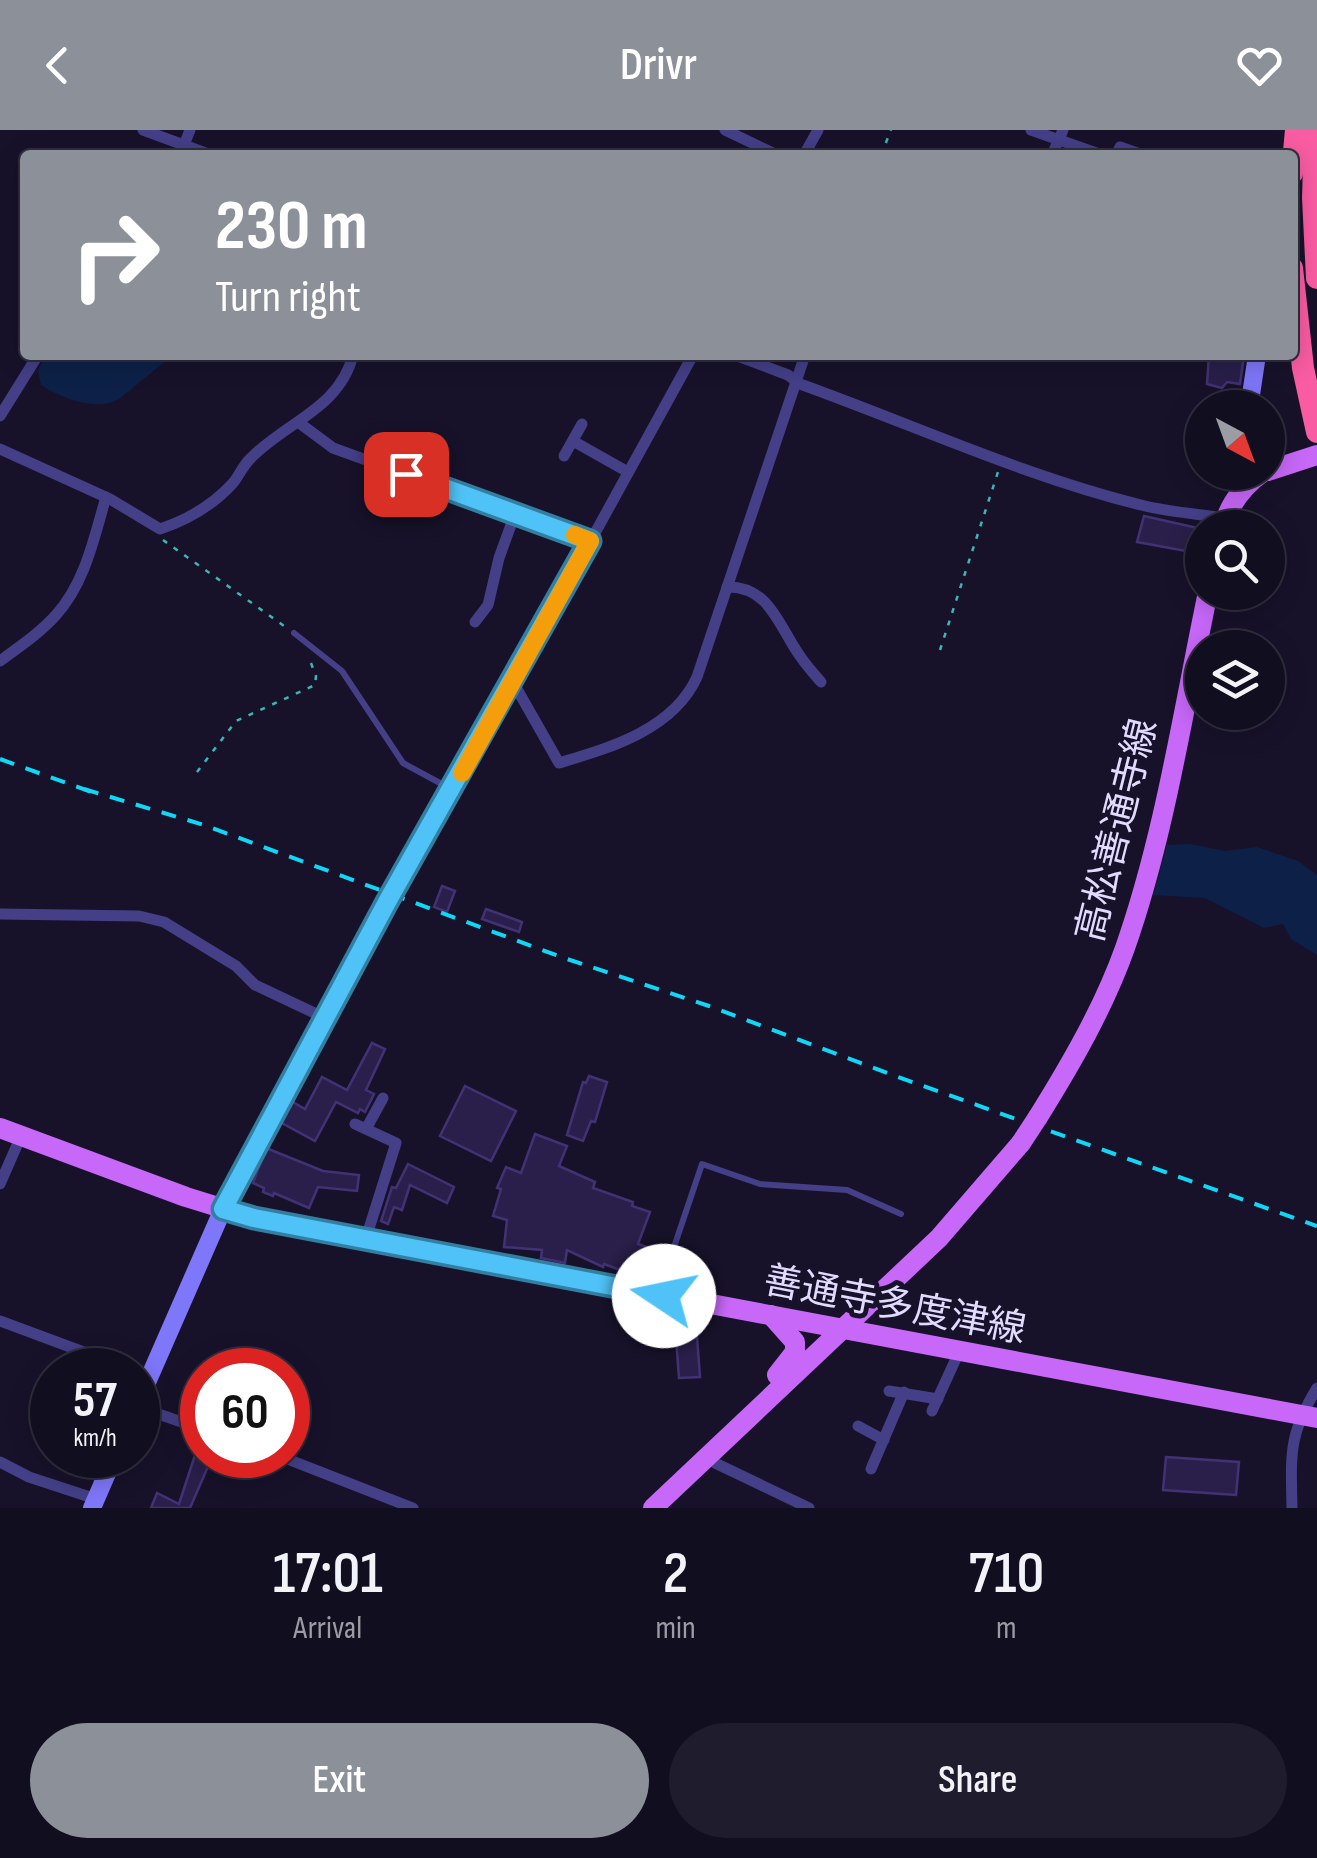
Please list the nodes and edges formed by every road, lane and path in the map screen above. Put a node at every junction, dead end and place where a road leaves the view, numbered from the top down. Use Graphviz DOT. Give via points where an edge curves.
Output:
graph roads {
  1 [pos="143,130"];
  2 [pos="190,130"];
  3 [pos="725,130"];
  4 [pos="1031,130"];
  5 [pos="1315,130"];
  6 [pos="1061,134"];
  7 [pos="184,145"];
  8 [pos="198,150"];
  9 [pos="767,150"];
  10 [pos="1092,150"];
  11 [pos="1317,278"];
  12 [pos="1298,331"];
  13 [pos="35,360"];
  14 [pos="352,360"];
  15 [pos="690,360"];
  16 [pos="746,360"];
  17 [pos="803,360"];
  18 [pos="1257,360"];
  19 [pos="796,381"];
  20 [pos="1251,390"];
  21 [pos="0,416"];
  22 [pos="298,422"];
  23 [pos="582,424"];
  24 [pos="1317,432"];
  25 [pos="572,441"];
  26 [pos="0,449"];
  27 [pos="1317,455"];
  28 [pos="564,456"];
  29 [pos="1002,461"];
  30 [pos="1285,465"];
  31 [pos="628,472"];
  32 [pos="106,497"];
  33 [pos="516,514"];
  34 [pos="1185,515"];
  35 [pos="160,529"];
  36 [pos="590,541"];
  37 [pos="727,588"];
  38 [pos="1204,610"];
  39 [pos="475,622"];
  40 [pos="294,632"];
  41 [pos="940,650"];
  42 [pos="308,657"];
  43 [pos="0,662"];
  44 [pos="513,682"];
  45 [pos="821,682"];
  46 [pos="197,772"];
  47 [pos="452,790"];
  48 [pos="0,914"];
  49 [pos="325,1018"];
  50 [pos="383,1098"];
  51 [pos="0,1128"];
  52 [pos="21,1136"];
  53 [pos="0,1184"];
  54 [pos="223,1209"];
  55 [pos="901,1214"];
  56 [pos="366,1238"];
  57 [pos="940,1238"];
  58 [pos="664,1296"];
  59 [pos="771,1315"];
  60 [pos="0,1321"];
  61 [pos="808,1323"];
  62 [pos="842,1329"];
  63 [pos="896,1340"];
  64 [pos="73,1348"];
  65 [pos="153,1348"];
  66 [pos="819,1350"];
  67 [pos="960,1352"];
  68 [pos="1317,1388"];
  69 [pos="889,1391"];
  70 [pos="904,1392"];
  71 [pos="938,1398"];
  72 [pos="932,1412"];
  73 [pos="1309,1416"];
  74 [pos="858,1426"];
  75 [pos="734,1431"];
  76 [pos="884,1440"];
  77 [pos="0,1462"];
  78 [pos="715,1464"];
  79 [pos="310,1468"];
  80 [pos="871,1470"];
  81 [pos="105,1478"];
  82 [pos="94,1504"];
  83 [pos="413,1508"];
  84 [pos="653,1508"];
  85 [pos="809,1508"];
  86 [pos="1292,1508"];
  1 -- 7 [label="street"];
  2 -- 7 [label="street"];
  3 -- 9 [label="street"];
  4 -- 6 [label="street"];
  5 -- 11 [label="highway"];
  6 -- 10 [label="street"];
  7 -- 8 [label="street"];
  12 -- 24 [label="highway"];
  13 -- 21 [label="street"];
  14 -- 22 [label="street" via="337,390"];
  15 -- 31 [label="street"];
  16 -- 19 [label="street"];
  17 -- 19 [label="street"];
  18 -- 20 [label="street"];
  19 -- 29 [label="street"];
  19 -- 37 [label="street"];
  22 -- 33 [label="street" via="333,448"];
  22 -- 35 [label="street" via="248,459 214,502"];
  23 -- 25 [label="street"];
  25 -- 28 [label="street"];
  25 -- 31 [label="street"];
  26 -- 32 [label="street"];
  27 -- 30 [label="main road"];
  29 -- 34 [label="street"];
  29 -- 41 [label="path"];
  31 -- 36 [label="street"];
  32 -- 35 [label="street"];
  32 -- 43 [label="street" via="68,600"];
  33 -- 36 [label="street"];
  33 -- 39 [label="street" via="488,606"];
  35 -- 40 [label="path" via="164,542"];
  36 -- 44 [label="street"];
  37 -- 44 [label="street" via="690,691 664,717 616,746 558,763"];
  37 -- 45 [label="street" via="761,596"];
  38 -- 57 [label="main road, 高松善通寺線, bridge" via="1124,953 1038,1117"];
  40 -- 47 [label="lane" via="342,671 403,763"];
  42 -- 46 [label="path" via="314,685 236,721"];
  44 -- 47 [label="street"];
  47 -- 49 [label="street"];
  48 -- 49 [label="street" via="164,922 255,985"];
  49 -- 54 [label="street"];
  50 -- 56 [label="street" via="360,1126 396,1143"];
  51 -- 52 [label="main road, 善通寺多度津線"];
  52 -- 53 [label="street"];
  52 -- 54 [label="main road, 善通寺多度津線"];
  54 -- 56 [label="main road, 善通寺多度津線"];
  54 -- 65 [label="street"];
  55 -- 58 [label="lane" via="847,1190 760,1184 702,1164"];
  56 -- 58 [label="main road, 善通寺多度津線"];
  57 -- 62 [label="main road, 高松善通寺線"];
  57 -- 63 [label="main road" via="875,1309 881,1328"];
  58 -- 59 [label="main road, 善通寺多度津線"];
  59 -- 61 [label="main road, 善通寺多度津線"];
  59 -- 75 [label="main road" via="795,1342 794,1352"];
  60 -- 64 [label="street"];
  61 -- 62 [label="main road, 善通寺多度津線"];
  61 -- 66 [label="main road" via="820,1336"];
  62 -- 63 [label="main road, 善通寺多度津線"];
  62 -- 66 [label="main road, 高松善通寺線"];
  63 -- 67 [label="main road, 善通寺多度津線"];
  66 -- 75 [label="main road, 高松善通寺線"];
  67 -- 71 [label="street"];
  67 -- 73 [label="main road, 善通寺多度津線"];
  68 -- 73 [label="street"];
  69 -- 70 [label="street"];
  70 -- 71 [label="street"];
  70 -- 76 [label="street"];
  71 -- 72 [label="street"];
  73 -- 86 [label="street" via="1290,1446"];
  74 -- 76 [label="street"];
  75 -- 84 [label="main road, 高松善通寺線"];
  76 -- 80 [label="street"];
  77 -- 82 [label="street"];
  78 -- 85 [label="street"];
  79 -- 83 [label="street"];
  81 -- 82 [label="street"];
}
